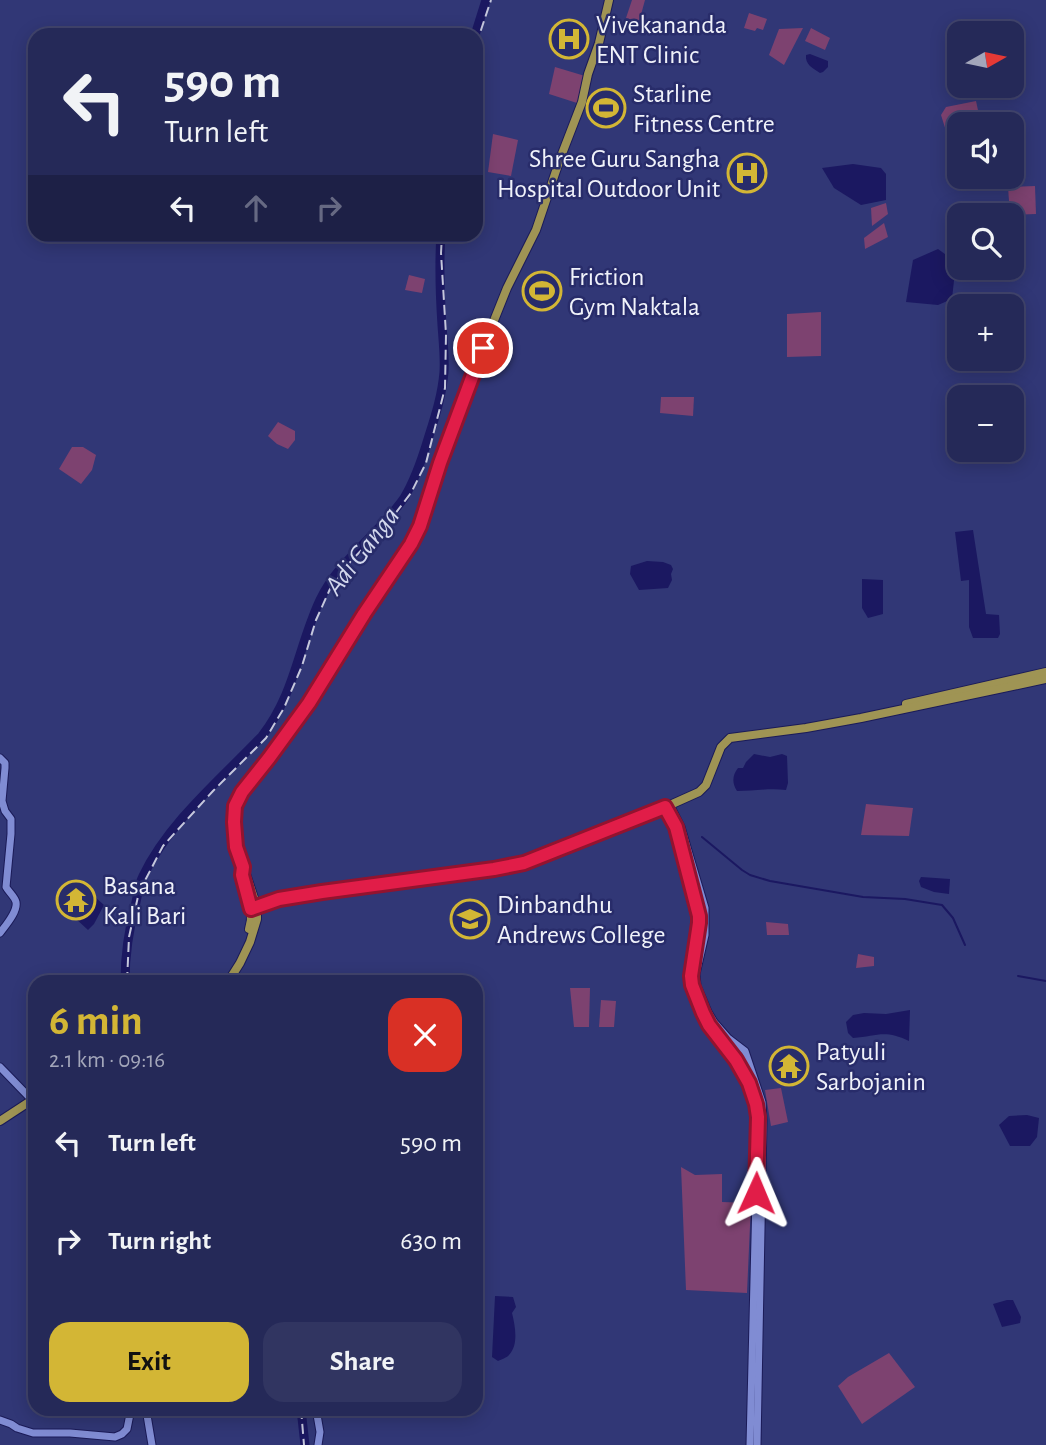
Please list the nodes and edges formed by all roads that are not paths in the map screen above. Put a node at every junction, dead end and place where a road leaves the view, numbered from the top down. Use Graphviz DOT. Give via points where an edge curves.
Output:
graph roads {
  1 [pos="609,0"];
  2 [pos="1046,672"];
  3 [pos="1046,679"];
  4 [pos="981,690"];
  5 [pos="0,758"];
  6 [pos="668,806"];
  7 [pos="254,908"];
  8 [pos="0,933"];
  9 [pos="244,948"];
  10 [pos="227,975"];
  11 [pos="231,975"];
  12 [pos="0,1067"];
  13 [pos="28,1093"];
  14 [pos="28,1103"];
  15 [pos="0,1121"];
  16 [pos="759,1193"];
  17 [pos="754,1406"];
  18 [pos="130,1416"];
  19 [pos="147,1416"];
  20 [pos="317,1416"];
  21 [pos="0,1420"];
  22 [pos="152,1445"];
  23 [pos="318,1445"];
  24 [pos="750,1445"];
  25 [pos="757,1445"];
  1 -- 7 [label="main road" via="582,102 536,230 480,356 417,533 309,703 235,806 236,847"];
  2 -- 4 [label="main road"];
  3 -- 4 [label="main road"];
  4 -- 6 [label="main road" via="822,725 730,738 721,747 704,787"];
  5 -- 8 [label="main road" via="5,763 2,801 11,819 5,882 16,904"];
  6 -- 7 [label="main road" via="524,863 279,899"];
  6 -- 16 [label="main road" via="699,916 691,976 696,999 742,1070 756,1104"];
  6 -- 16 [label="main road" via="681,827 705,908 697,986 714,1022 745,1051 762,1102"];
  7 -- 9 [label="main road"];
  9 -- 10 [label="main road"];
  9 -- 11 [label="main road"];
  12 -- 13 [label="main road"];
  14 -- 15 [label="main road"];
  16 -- 17 [label="main road"];
  17 -- 24 [label="main road"];
  17 -- 25 [label="main road"];
  18 -- 21 [label="main road" via="127,1429 115,1437 33,1433"];
  19 -- 22 [label="main road"];
  20 -- 23 [label="main road"];
}
